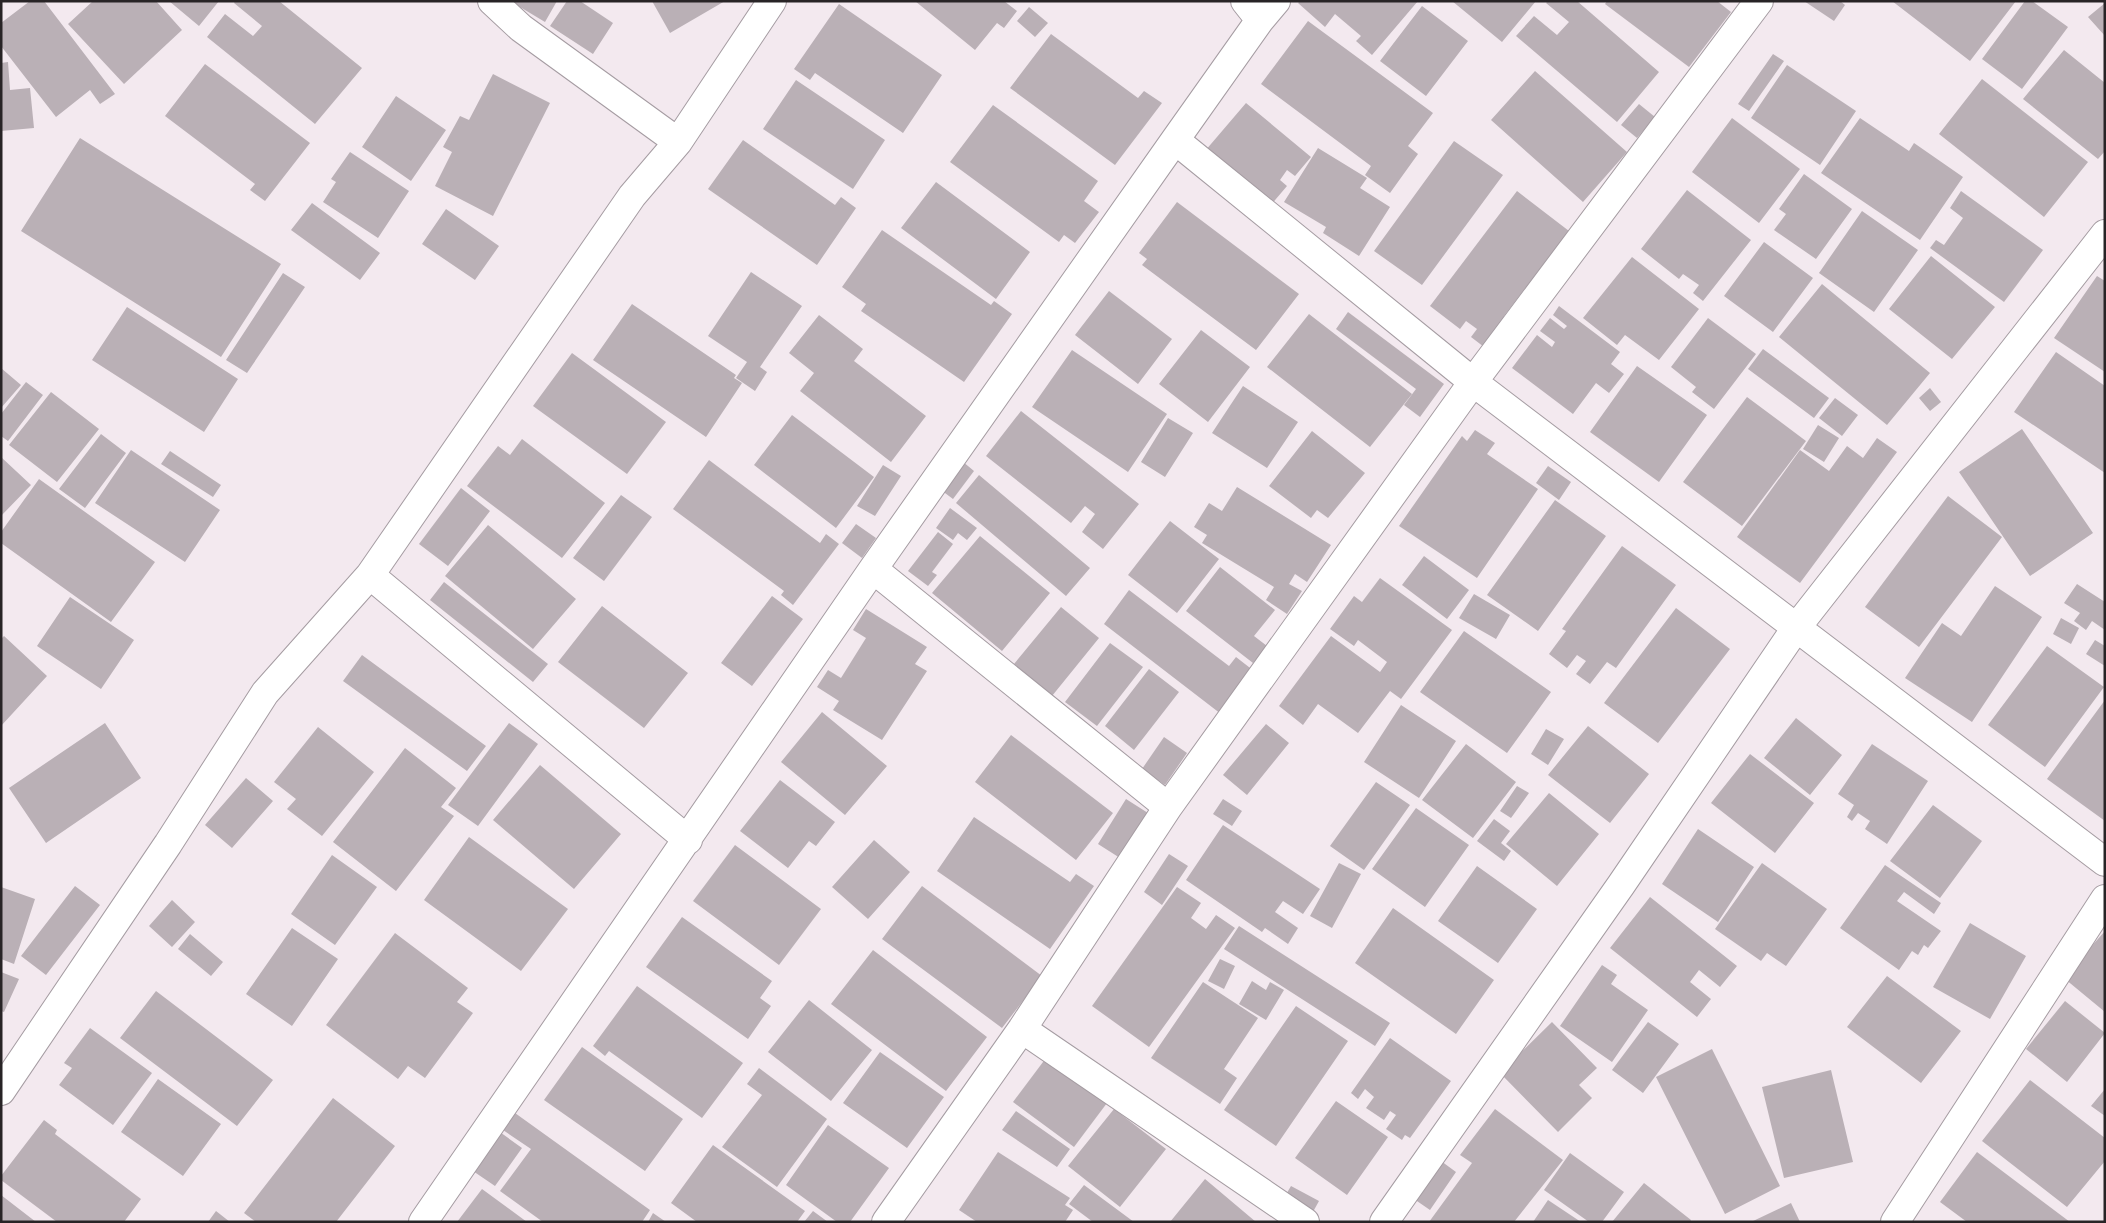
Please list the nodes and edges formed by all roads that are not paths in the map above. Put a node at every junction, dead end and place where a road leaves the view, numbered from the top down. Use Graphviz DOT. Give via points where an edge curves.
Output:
graph roads {
  1 [pos="492,1"];
  2 [pos="772,1"];
  3 [pos="1759,1"];
  4 [pos="1260,8"];
  5 [pos="1175,140"];
  6 [pos="678,142"];
  7 [pos="2105,234"];
  8 [pos="1473,382"];
  9 [pos="873,569"];
  10 [pos="370,575"];
  11 [pos="1796,628"];
  12 [pos="1168,807"];
  13 [pos="688,840"];
  14 [pos="2105,862"];
  15 [pos="2105,898"];
  16 [pos="1022,1029"];
  17 [pos="1,1091"];
  18 [pos="423,1222"];
  19 [pos="886,1222"];
  20 [pos="1305,1222"];
  21 [pos="1384,1222"];
  22 [pos="1895,1222"];
  1 -- 6 [label="street" via="521,28"];
  2 -- 6 [label="street"];
  3 -- 8 [label="street"];
  4 -- 5 [label="street"];
  5 -- 8 [label="street"];
  5 -- 9 [label="street"];
  6 -- 10 [label="street" via="632,196"];
  7 -- 11 [label="street"];
  8 -- 11 [label="street"];
  8 -- 12 [label="street"];
  9 -- 12 [label="street"];
  9 -- 13 [label="street"];
  10 -- 13 [label="street"];
  10 -- 17 [label="street" via="265,693 168,844"];
  11 -- 14 [label="street"];
  11 -- 21 [label="street"];
  12 -- 16 [label="street"];
  13 -- 18 [label="street"];
  15 -- 22 [label="street"];
  16 -- 19 [label="street"];
  16 -- 20 [label="street"];
}
